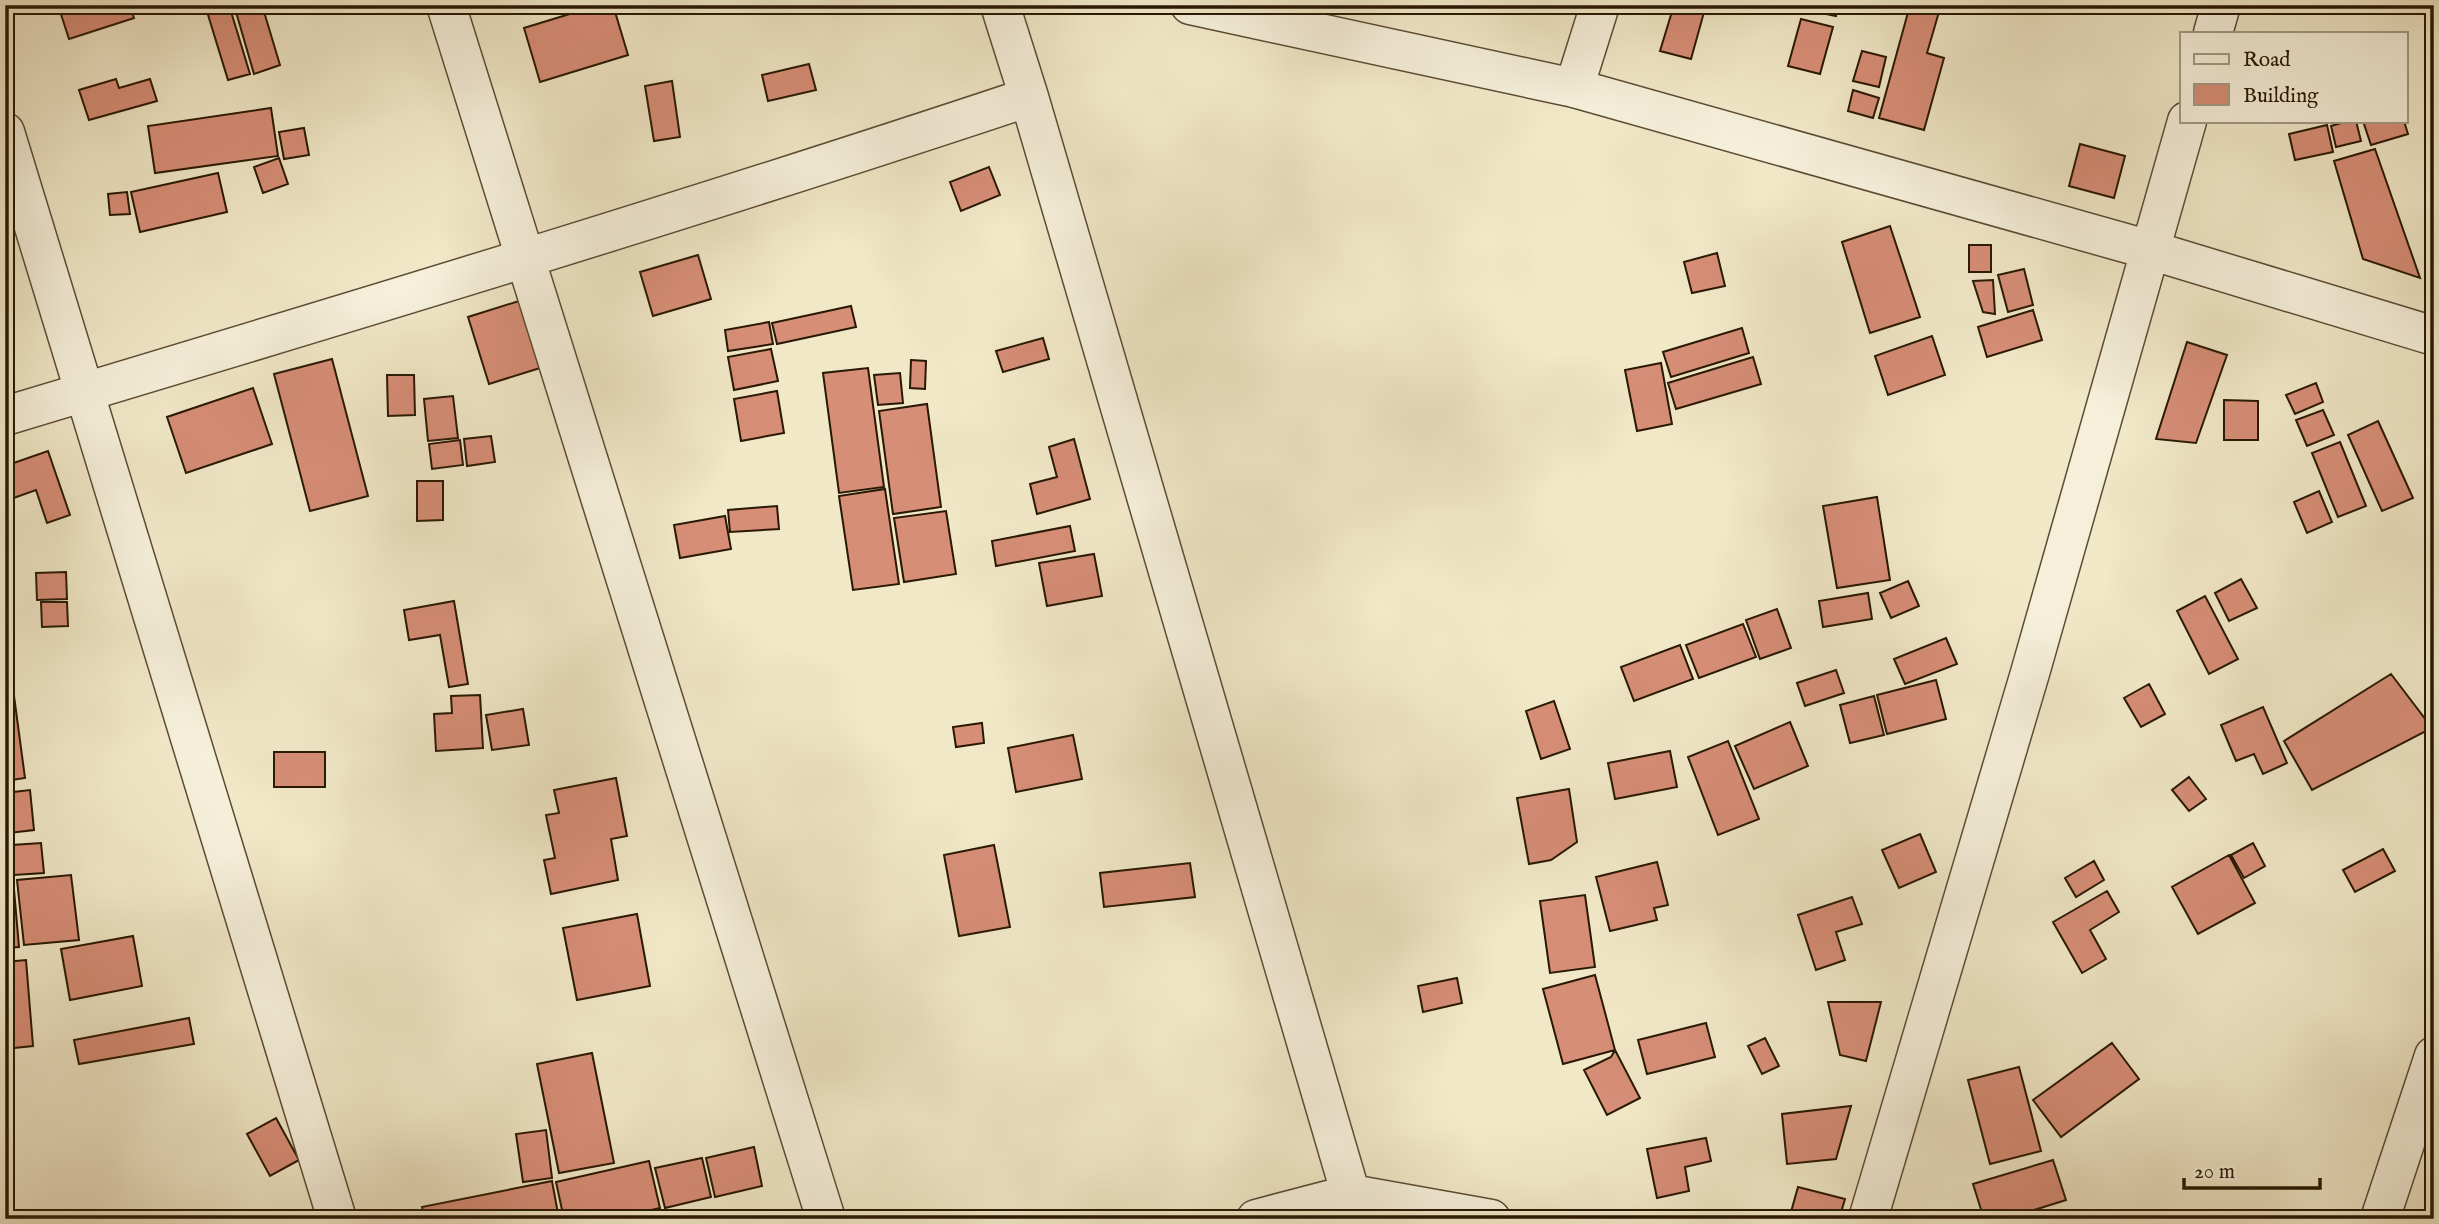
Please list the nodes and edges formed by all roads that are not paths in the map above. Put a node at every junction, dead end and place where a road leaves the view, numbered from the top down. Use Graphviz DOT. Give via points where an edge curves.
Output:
graph roads {
  1 [pos="446,5"];
  2 [pos="1000,5"];
  3 [pos="1190,5"];
  4 [pos="1600,5"];
  5 [pos="2221,5"];
  6 [pos="2213,32"];
  7 [pos="1574,88"];
  8 [pos="1029,97"];
  9 [pos="2187,122"];
  10 [pos="5,132"];
  11 [pos="2150,250"];
  12 [pos="526,259"];
  13 [pos="2434,336"];
  14 [pos="85,392"];
  15 [pos="5,416"];
  16 [pos="2434,1056"];
  17 [pos="1354,1207"];
  18 [pos="337,1219"];
  19 [pos="826,1219"];
  20 [pos="1256,1219"];
  21 [pos="1492,1219"];
  22 [pos="1868,1219"];
  23 [pos="2380,1219"];
  1 -- 12 [label="street"];
  2 -- 8 [label="street"];
  3 -- 7 [label="street"];
  4 -- 7 [label="street"];
  5 -- 6 [label="street"];
  7 -- 11 [label="street"];
  8 -- 12 [label="street"];
  8 -- 17 [label="street"];
  9 -- 11 [label="street"];
  10 -- 14 [label="street"];
  11 -- 13 [label="street"];
  11 -- 22 [label="street"];
  12 -- 14 [label="street"];
  12 -- 19 [label="street"];
  14 -- 15 [label="street"];
  14 -- 18 [label="street"];
  16 -- 23 [label="street"];
  17 -- 20 [label="street"];
  17 -- 21 [label="street"];
}
